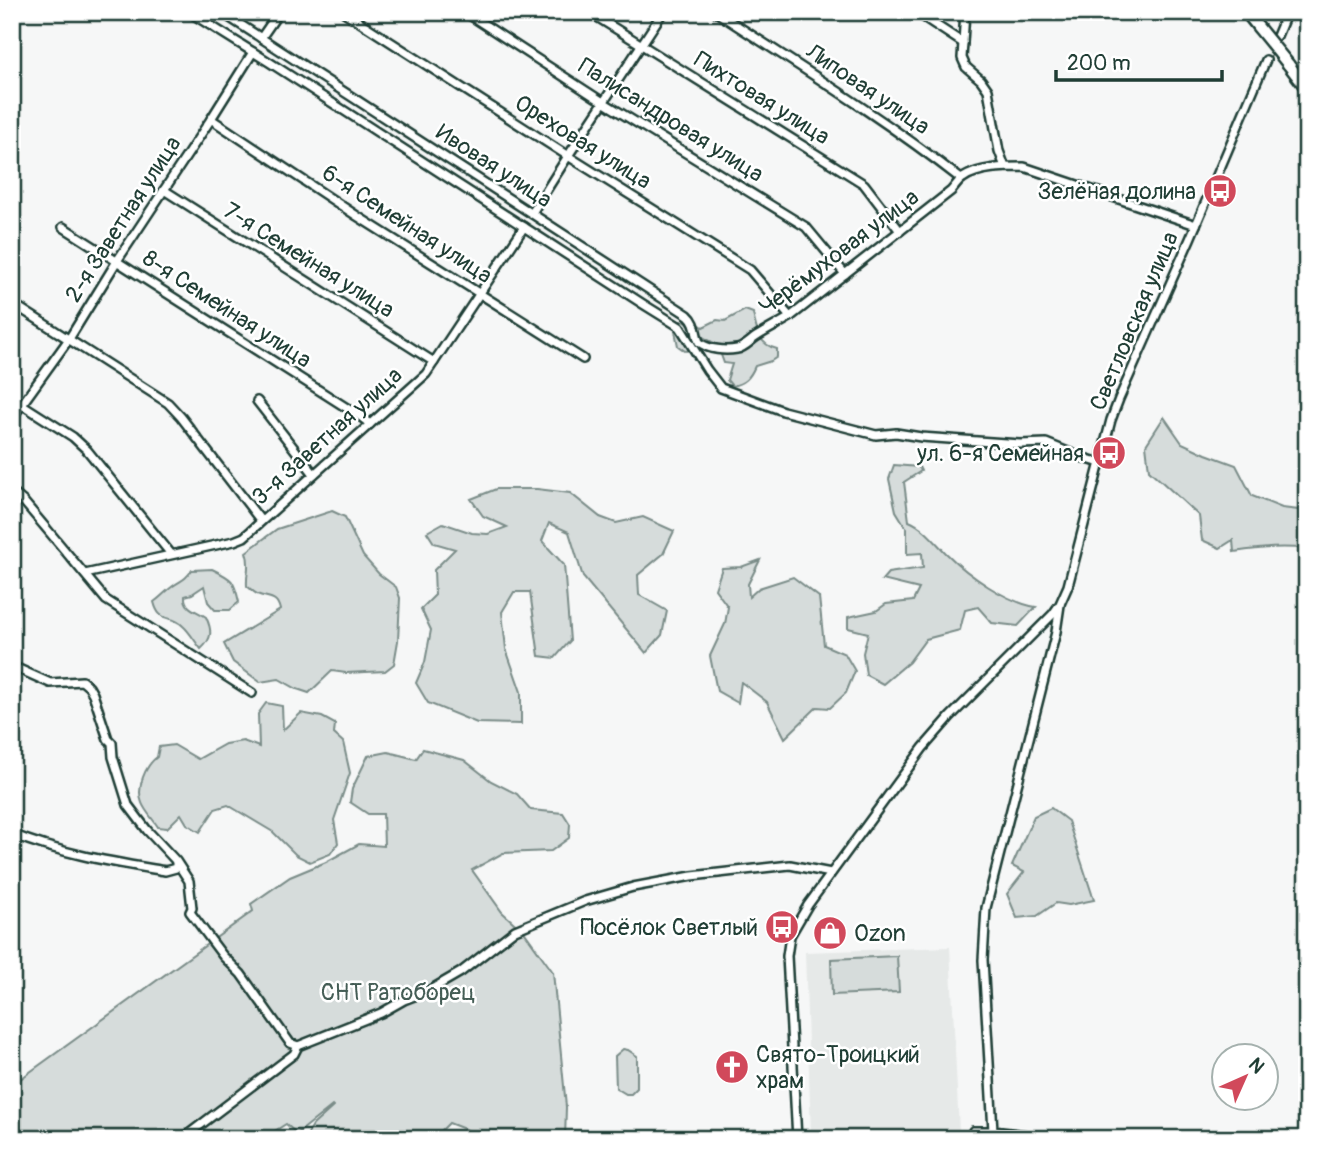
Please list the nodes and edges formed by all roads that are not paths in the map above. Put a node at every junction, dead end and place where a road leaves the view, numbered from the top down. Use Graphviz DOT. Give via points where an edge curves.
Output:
graph roads {
  1 [pos="189,12"];
  2 [pos="221,12"];
  3 [pos="279,12"];
  4 [pos="344,12"];
  5 [pos="465,12"];
  6 [pos="589,12"];
  7 [pos="663,12"];
  8 [pos="716,12"];
  9 [pos="916,12"];
  10 [pos="965,12"];
  11 [pos="1246,12"];
  12 [pos="1287,12"];
  13 [pos="1277,36"];
  14 [pos="261,38"];
  15 [pos="963,43"];
  16 [pos="641,46"];
  17 [pos="253,52"];
  18 [pos="1266,60"];
  19 [pos="1307,89"];
  20 [pos="603,102"];
  21 [pos="211,120"];
  22 [pos="568,156"];
  23 [pos="1005,167"];
  24 [pos="961,179"];
  25 [pos="164,190"];
  26 [pos="532,213"];
  27 [pos="1196,225"];
  28 [pos="63,227"];
  29 [pos="524,227"];
  30 [pos="900,231"];
  31 [pos="117,261"];
  32 [pos="845,274"];
  33 [pos="481,295"];
  34 [pos="12,303"];
  35 [pos="790,317"];
  36 [pos="69,339"];
  37 [pos="736,349"];
  38 [pos="583,359"];
  39 [pos="435,362"];
  40 [pos="12,398"];
  41 [pos="257,401"];
  42 [pos="22,403"];
  43 [pos="12,418"];
  44 [pos="370,424"];
  45 [pos="1100,463"];
  46 [pos="314,474"];
  47 [pos="12,492"];
  48 [pos="261,521"];
  49 [pos="171,554"];
  50 [pos="106,569"];
  51 [pos="85,574"];
  52 [pos="97,591"];
  53 [pos="1060,604"];
  54 [pos="12,666"];
  55 [pos="252,693"];
  56 [pos="12,834"];
  57 [pos="176,861"];
  58 [pos="831,873"];
  59 [pos="298,1046"];
  60 [pos="974,1131"];
  61 [pos="993,1131"];
  62 [pos="182,1139"];
  63 [pos="797,1139"];
  64 [pos="1061,1139"];
  1 -- 17 [label="street, Ивовая улица"];
  2 -- 14 [label="street, Ивовая улица"];
  3 -- 14 [label="street"];
  4 -- 22 [label="street, Ореховая улица"];
  5 -- 20 [label="street, Палисандровая улица"];
  6 -- 16 [label="street, Пихтовая улица"];
  7 -- 16 [label="street"];
  8 -- 24 [label="street, Липовая улица" via="867,110"];
  9 -- 15 [label="street"];
  10 -- 15 [label="street"];
  11 -- 19 [label="highway, bridge"];
  12 -- 13 [label="street"];
  14 -- 26 [label="street, Ивовая улица"];
  15 -- 23 [label="street" via="965,67 988,90"];
  16 -- 20 [label="street"];
  16 -- 30 [label="street, Пихтовая улица" via="864,184"];
  17 -- 21 [label="street, 2-я Заветная улица"];
  17 -- 29 [label="street, Ивовая улица"];
  18 -- 27 [label="street, Светловская улица"];
  20 -- 22 [label="street"];
  20 -- 32 [label="street, Палисандровая улица" via="801,223"];
  21 -- 25 [label="street, 2-я Заветная улица"];
  21 -- 33 [label="street, 6-я Семейная улица"];
  22 -- 26 [label="street"];
  22 -- 35 [label="street, Ореховая улица" via="750,270"];
  23 -- 24 [label="street"];
  23 -- 27 [label="street" via="1024,167"];
  24 -- 30 [label="street, Черёмуховая улица"];
  25 -- 31 [label="street, 2-я Заветная улица"];
  25 -- 39 [label="street, 7-я Семейная улица"];
  26 -- 37 [label="street, Ивовая улица" via="688,314 704,346"];
  27 -- 45 [label="street, Светловская улица" via="1119,399"];
  28 -- 31 [label="street, 8-я Семейная улица"];
  29 -- 33 [label="street, 3-я Заветная улица"];
  29 -- 45 [label="street, Ивовая улица" via="676,323 721,388 783,411 876,435 1046,443"];
  30 -- 32 [label="street, Черёмуховая улица"];
  31 -- 36 [label="street, 2-я Заветная улица"];
  31 -- 44 [label="street, 8-я Семейная улица"];
  32 -- 35 [label="street, Черёмуховая улица"];
  33 -- 38 [label="street, 6-я Семейная улица"];
  33 -- 39 [label="street, 3-я Заветная улица"];
  34 -- 36 [label="street"];
  35 -- 37 [label="street, Черёмуховая улица"];
  36 -- 42 [label="street, 2-я Заветная улица"];
  36 -- 48 [label="street" via="174,410"];
  39 -- 44 [label="street, 3-я Заветная улица"];
  40 -- 42 [label="street"];
  41 -- 46 [label="street"];
  42 -- 43 [label="street, 2-я Заветная улица"];
  42 -- 49 [label="street" via="87,450"];
  44 -- 46 [label="street, 3-я Заветная улица"];
  45 -- 53 [label="street, Светловская улица"];
  46 -- 48 [label="street, 3-я Заветная улица"];
  47 -- 51 [label="street"];
  48 -- 49 [label="street, 3-я Заветная улица" via="234,541"];
  49 -- 50 [label="street, 3-я Заветная улица"];
  50 -- 51 [label="street, 3-я Заветная улица"];
  50 -- 52 [label="street"];
  51 -- 52 [label="street"];
  52 -- 55 [label="street" via="114,607"];
  53 -- 58 [label="street" via="923,748"];
  53 -- 61 [label="street" via="986,908 983,960"];
  54 -- 57 [label="street" via="50,683 82,681 89,687 112,743 128,805"];
  56 -- 57 [label="street" via="40,845 165,871 176,868"];
  57 -- 59 [label="street" via="189,881 190,912 290,1043"];
  58 -- 59 [label="street" via="790,865 692,876 585,901 515,930 438,986"];
  58 -- 63 [label="street" via="790,936 787,956"];
  59 -- 62 [label="street" via="294,1054"];
  60 -- 61 [label="street"];
  61 -- 64 [label="street"];
}
